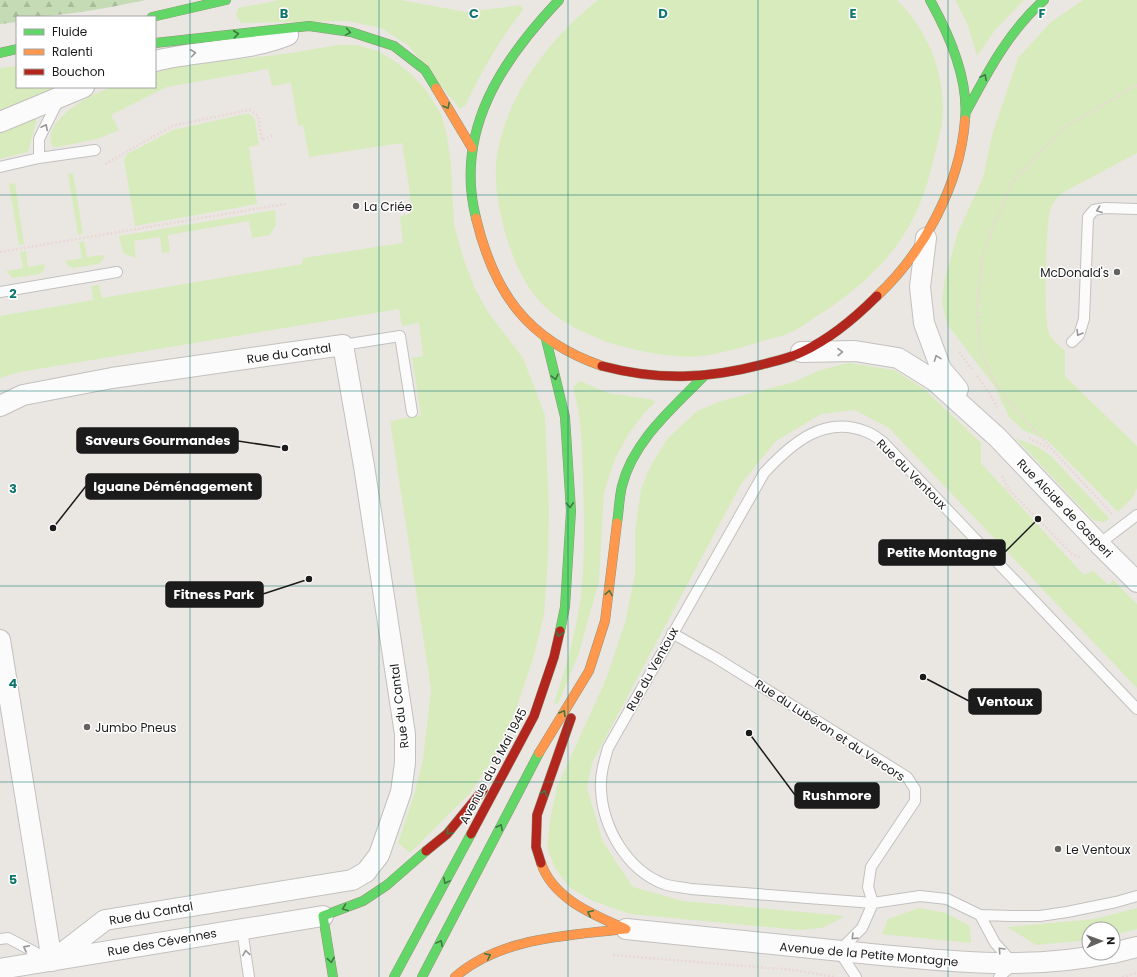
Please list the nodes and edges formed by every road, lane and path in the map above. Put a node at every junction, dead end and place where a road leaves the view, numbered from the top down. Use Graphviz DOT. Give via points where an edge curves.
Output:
graph roads {
  1 [pos="226,0"];
  2 [pos="559,0"];
  3 [pos="930,0"];
  4 [pos="1044,0"];
  5 [pos="156,16"];
  6 [pos="309,26"];
  7 [pos="156,43"];
  8 [pos="16,49"];
  9 [pos="0,54"];
  10 [pos="16,54"];
  11 [pos="156,61"];
  12 [pos="1137,85"];
  13 [pos="82,88"];
  14 [pos="60,97"];
  15 [pos="966,112"];
  16 [pos="0,122"];
  17 [pos="274,135"];
  18 [pos="472,148"];
  19 [pos="95,150"];
  20 [pos="39,158"];
  21 [pos="102,164"];
  22 [pos="0,167"];
  23 [pos="285,204"];
  24 [pos="1137,209"];
  25 [pos="926,238"];
  26 [pos="0,252"];
  27 [pos="117,272"];
  28 [pos="0,292"];
  29 [pos="546,339"];
  30 [pos="1072,342"];
  31 [pos="343,345"];
  32 [pos="955,346"];
  33 [pos="801,352"];
  34 [pos="704,376"];
  35 [pos="0,406"];
  36 [pos="997,408"];
  37 [pos="412,412"];
  38 [pos="994,434"];
  39 [pos="1028,437"];
  40 [pos="1053,452"];
  41 [pos="1137,515"];
  42 [pos="1123,527"];
  43 [pos="1099,544"];
  44 [pos="1137,582"];
  45 [pos="672,633"];
  46 [pos="0,640"];
  47 [pos="589,671"];
  48 [pos="1137,709"];
  49 [pos="518,748"];
  50 [pos="1137,896"];
  51 [pos="873,903"];
  52 [pos="980,915"];
  53 [pos="323,916"];
  54 [pos="626,928"];
  55 [pos="242,929"];
  56 [pos="0,939"];
  57 [pos="1137,947"];
  58 [pos="839,951"];
  59 [pos="1121,951"];
  60 [pos="606,955"];
  61 [pos="1081,960"];
  62 [pos="52,961"];
  63 [pos="1014,964"];
  64 [pos="0,968"];
  65 [pos="1137,973"];
  66 [pos="249,977"];
  67 [pos="333,977"];
  68 [pos="394,977"];
  69 [pos="422,977"];
  70 [pos="455,977"];
  71 [pos="835,977"];
  72 [pos="856,977"];
  73 [pos="999,977"];
  74 [pos="1122,977"];
  1 -- 5 [label="main road"];
  2 -- 18 [label="main road" via="532,28 503,68 484,106"];
  3 -- 15 [label="main road" via="944,25 959,66"];
  15 -- 4 [label="main road, one-way" via="989,68 1017,26"];
  7 -- 6 [label="main road, one-way"];
  11 -- 6 [label="street, one-way" via="252,45 284,37"];
  6 -- 18 [label="main road, one-way" via="352,32 394,46 425,70"];
  8 -- 9 [label="main road"];
  9 -- 10 [label="main road"];
  12 -- 40 [label="path" via="1065,127 1012,182 984,252 977,308 980,349 993,379 1012,406"];
  13 -- 14 [label="street"];
  14 -- 16 [label="street"];
  20 -- 14 [label="lane, one-way" via="39,139"];
  15 -- 25 [label="main road" via="958,154 943,202"];
  17 -- 21 [label="path" via="262,140 258,116 250,110 244,111 172,126"];
  18 -- 29 [label="main road" via="472,191 476,226 486,258 506,296"];
  19 -- 20 [label="lane"];
  20 -- 22 [label="lane"];
  23 -- 26 [label="path"];
  24 -- 30 [label="lane, one-way" via="1105,208 1094,210 1088,217 1084,319 1079,335"];
  25 -- 33 [label="main road" via="901,272 872,302 836,330"];
  38 -- 25 [label="street, Rue Alcide de Gasperi, one-way" via="941,369 924,323 920,287"];
  27 -- 28 [label="lane"];
  29 -- 34 [label="main road" via="583,360 630,374 665,378"];
  29 -- 49 [label="main road, Avenue du 8 Mai 1945, one-way" via="565,417 570,511 565,607 554,657 534,716"];
  31 -- 35 [label="street, Rue du Cantal" via="112,378 23,395"];
  31 -- 37 [label="lane" via="400,336"];
  31 -- 62 [label="street, Rue du Cantal" via="405,734 401,792 379,855 366,872 352,880 105,920"];
  32 -- 36 [label="path" via="990,394"];
  33 -- 34 [label="main road" via="745,370"];
  33 -- 38 [label="street, Rue Alcide de Gasperi, one-way" via="855,351 898,358 935,381"];
  47 -- 34 [label="main road, one-way" via="605,621 622,486 633,458 654,428"];
  38 -- 43 [label="street, Rue Alcide de Gasperi"];
  39 -- 40 [label="path" via="1042,443"];
  40 -- 42 [label="path"];
  41 -- 42 [label="lane"];
  42 -- 43 [label="lane"];
  43 -- 44 [label="street, Rue Alcide de Gasperi"];
  45 -- 48 [label="lane, Rue du Ventoux" via="764,473 783,452 812,432 850,428 867,432 883,442"];
  45 -- 51 [label="lane, Rue du Lubéron et du Vercors" via="907,777 915,789 915,801 871,867 868,887"];
  45 -- 51 [label="lane, Rue du Ventoux" via="608,748 602,770 601,790 606,817 628,858 644,873 664,884 691,889"];
  46 -- 62 [label="street"];
  54 -- 47 [label="main road, one-way" via="586,912 565,896 545,875 536,847 537,815"];
  69 -- 47 [label="main road, one-way" via="535,760"];
  49 -- 53 [label="main road, one-way" via="447,834 387,886 363,901"];
  49 -- 68 [label="main road, Avenue du 8 Mai 1945, one-way"];
  50 -- 52 [label="lane, Rue du Ventoux" via="1040,916"];
  51 -- 52 [label="lane, Rue du Ventoux" via="920,896 948,899"];
  51 -- 58 [label="lane, one-way" via="862,928"];
  63 -- 52 [label="lane, one-way" via="995,943"];
  53 -- 55 [label="street, Rue des Cévennes"];
  53 -- 67 [label="main road, one-way"];
  54 -- 58 [label="street, Avenue de la Petite Montagne"];
  70 -- 54 [label="main road, one-way" via="462,969 498,951 534,940"];
  55 -- 62 [label="street, Rue des Cévennes"];
  66 -- 55 [label="lane, one-way"];
  62 -- 56 [label="lane, one-way" via="8,938"];
  57 -- 59 [label="street, Avenue de la Petite Montagne"];
  58 -- 63 [label="street, Avenue de la Petite Montagne" via="973,963"];
  58 -- 72 [label="lane"];
  60 -- 71 [label="path" via="793,970"];
  61 -- 63 [label="street, Avenue de la Petite Montagne"];
  62 -- 64 [label="street, Rue des Cévennes"];
  63 -- 73 [label="lane"];
  65 -- 74 [label="path"];
}
